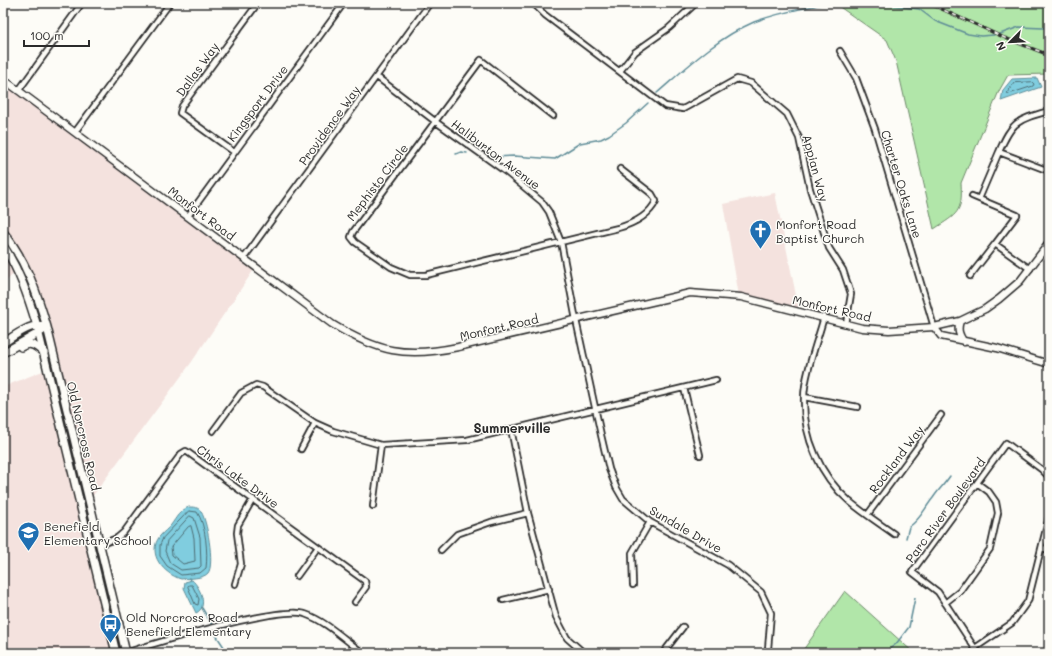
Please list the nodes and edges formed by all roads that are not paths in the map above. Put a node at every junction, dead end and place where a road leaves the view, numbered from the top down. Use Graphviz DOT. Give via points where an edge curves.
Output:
graph roads {
  1 [pos="82,3"];
  2 [pos="170,3"];
  3 [pos="258,3"];
  4 [pos="344,3"];
  5 [pos="430,3"];
  6 [pos="533,3"];
  7 [pos="696,3"];
  8 [pos="840,51"];
  9 [pos="620,71"];
  10 [pos="377,77"];
  11 [pos="3,79"];
  12 [pos="19,90"];
  13 [pos="1049,111"];
  14 [pos="553,116"];
  15 [pos="436,122"];
  16 [pos="75,132"];
  17 [pos="234,152"];
  18 [pos="999,152"];
  19 [pos="620,169"];
  20 [pos="1049,171"];
  21 [pos="972,196"];
  22 [pos="980,199"];
  23 [pos="188,216"];
  24 [pos="3,232"];
  25 [pos="561,242"];
  26 [pos="1049,243"];
  27 [pos="995,244"];
  28 [pos="3,245"];
  29 [pos="244,258"];
  30 [pos="1030,269"];
  31 [pos="970,276"];
  32 [pos="824,317"];
  33 [pos="576,320"];
  34 [pos="960,321"];
  35 [pos="846,324"];
  36 [pos="37,326"];
  37 [pos="47,327"];
  38 [pos="934,327"];
  39 [pos="39,334"];
  40 [pos="964,342"];
  41 [pos="3,343"];
  42 [pos="3,353"];
  43 [pos="44,353"];
  44 [pos="3,357"];
  45 [pos="1049,364"];
  46 [pos="716,380"];
  47 [pos="684,388"];
  48 [pos="804,397"];
  49 [pos="858,407"];
  50 [pos="596,408"];
  51 [pos="941,415"];
  52 [pos="316,423"];
  53 [pos="511,429"];
  54 [pos="213,431"];
  55 [pos="381,445"];
  56 [pos="301,449"];
  57 [pos="700,455"];
  58 [pos="1049,477"];
  59 [pos="978,483"];
  60 [pos="253,499"];
  61 [pos="373,506"];
  62 [pos="528,513"];
  63 [pos="868,514"];
  64 [pos="1049,517"];
  65 [pos="650,522"];
  66 [pos="894,534"];
  67 [pos="99,544"];
  68 [pos="318,547"];
  69 [pos="1042,548"];
  70 [pos="441,550"];
  71 [pos="1049,550"];
  72 [pos="297,576"];
  73 [pos="235,584"];
  74 [pos="633,585"];
  75 [pos="549,589"];
  76 [pos="503,600"];
  77 [pos="356,602"];
  78 [pos="945,603"];
  79 [pos="683,627"];
  80 [pos="975,648"];
  81 [pos="116,653"];
  82 [pos="125,653"];
  83 [pos="363,653"];
  84 [pos="584,653"];
  85 [pos="663,653"];
  86 [pos="765,653"];
  87 [pos="978,653"];
  1 -- 12 [label="street"];
  2 -- 16 [label="street"];
  3 -- 17 [label="street, Dallas Way" via="182,106 180,113"];
  4 -- 17 [label="street, Kingsport Drive"];
  5 -- 10 [label="street, Providence Way"];
  6 -- 9 [label="street, Appian Way" via="545,15"];
  7 -- 9 [label="street" via="669,28 634,52"];
  8 -- 38 [label="street, Charter Oaks Lane" via="856,78 876,129"];
  9 -- 35 [label="street, Appian Way" via="665,106 683,109 737,79 751,83 787,114 799,138 810,189 829,248 843,270 851,294"];
  10 -- 15 [label="street, Haliburton Avenue"];
  10 -- 29 [label="street, Providence Way"];
  11 -- 12 [label="street, Monfort Road"];
  12 -- 16 [label="street, Monfort Road"];
  13 -- 18 [label="street" via="1017,122 1010,128"];
  14 -- 15 [label="street, Mephisto Circle" via="481,60"];
  15 -- 25 [label="street, Haliburton Avenue" via="506,172 542,202 549,212"];
  15 -- 25 [label="street, Mephisto Circle" via="353,232 351,237 354,242 391,267 410,275 426,275"];
  16 -- 23 [label="street, Monfort Road"];
  17 -- 23 [label="street, Kingsport Drive"];
  18 -- 20 [label="street"];
  18 -- 22 [label="street"];
  19 -- 25 [label="street, Mephisto Circle" via="652,194 656,201 654,204 629,225"];
  21 -- 22 [label="street"];
  22 -- 27 [label="street" via="1017,215"];
  23 -- 29 [label="street, Monfort Road"];
  24 -- 37 [label="main road, Old Norcross Road" via="24,262"];
  25 -- 33 [label="street, Haliburton Avenue"];
  26 -- 30 [label="street, Monfort Road"];
  27 -- 30 [label="street"];
  27 -- 31 [label="street"];
  28 -- 36 [label="main road, Old Norcross Road" via="17,267"];
  29 -- 33 [label="street, Monfort Road" via="350,335 378,347 405,353 430,353"];
  30 -- 34 [label="street, Monfort Road" via="999,299"];
  32 -- 33 [label="street, Monfort Road" via="741,298 690,294"];
  32 -- 35 [label="street, Monfort Road"];
  32 -- 48 [label="street"];
  33 -- 50 [label="street, Sundale Drive"];
  34 -- 38 [label="street, Monfort Road"];
  34 -- 40 [label="street" via="959,335"];
  35 -- 38 [label="street, Monfort Road" via="889,330"];
  36 -- 37 [label="main road"];
  36 -- 39 [label="main road, Old Norcross Road"];
  36 -- 41 [label="main road"];
  37 -- 39 [label="main road"];
  37 -- 67 [label="main road, Old Norcross Road"];
  38 -- 40 [label="street" via="941,336"];
  39 -- 42 [label="main road"];
  39 -- 43 [label="main road, Old Norcross Road"];
  40 -- 45 [label="street" via="997,348"];
  43 -- 44 [label="main road" via="30,344"];
  43 -- 81 [label="main road, Old Norcross Road"];
  46 -- 47 [label="street"];
  47 -- 50 [label="street"];
  47 -- 57 [label="street"];
  48 -- 49 [label="street"];
  48 -- 63 [label="street" via="807,430 818,460 829,479 849,500"];
  50 -- 53 [label="street"];
  50 -- 65 [label="street, Sundale Drive" via="609,469 616,488 623,499"];
  51 -- 63 [label="street, Rockland Way"];
  52 -- 54 [label="street" via="263,387 256,385 241,394"];
  52 -- 55 [label="street" via="333,431"];
  52 -- 56 [label="street"];
  53 -- 55 [label="street" via="468,440"];
  53 -- 62 [label="street"];
  55 -- 61 [label="street"];
  58 -- 59 [label="street, Parc River Boulevard" via="1006,443"];
  59 -- 78 [label="street" via="996,502 998,513 990,549 960,591"];
  59 -- 78 [label="street, Parc River Boulevard" via="912,572 930,584"];
  60 -- 67 [label="street, Chris Lake Drive" via="186,451 181,454 124,532"];
  60 -- 68 [label="street, Chris Lake Drive"];
  60 -- 73 [label="street" via="238,525 241,564"];
  62 -- 70 [label="street" via="457,534"];
  62 -- 75 [label="street"];
  63 -- 66 [label="street"];
  64 -- 69 [label="street"];
  65 -- 74 [label="street" via="632,554"];
  65 -- 86 [label="street, Sundale Drive" via="728,565 761,592 771,613 768,649"];
  67 -- 82 [label="main road, Old Norcross Road"];
  68 -- 72 [label="street"];
  68 -- 77 [label="street, Chris Lake Drive" via="365,581 366,587"];
  69 -- 71 [label="street"];
  69 -- 80 [label="street" via="1028,601 1021,612 1012,623"];
  75 -- 76 [label="street"];
  75 -- 84 [label="street" via="560,626"];
  78 -- 80 [label="street, Parc River Boulevard"];
  79 -- 85 [label="street"];
  80 -- 87 [label="street, Parc River Boulevard"];
  82 -- 83 [label="street" via="154,643 265,616 296,612 306,614 328,627"];
}
